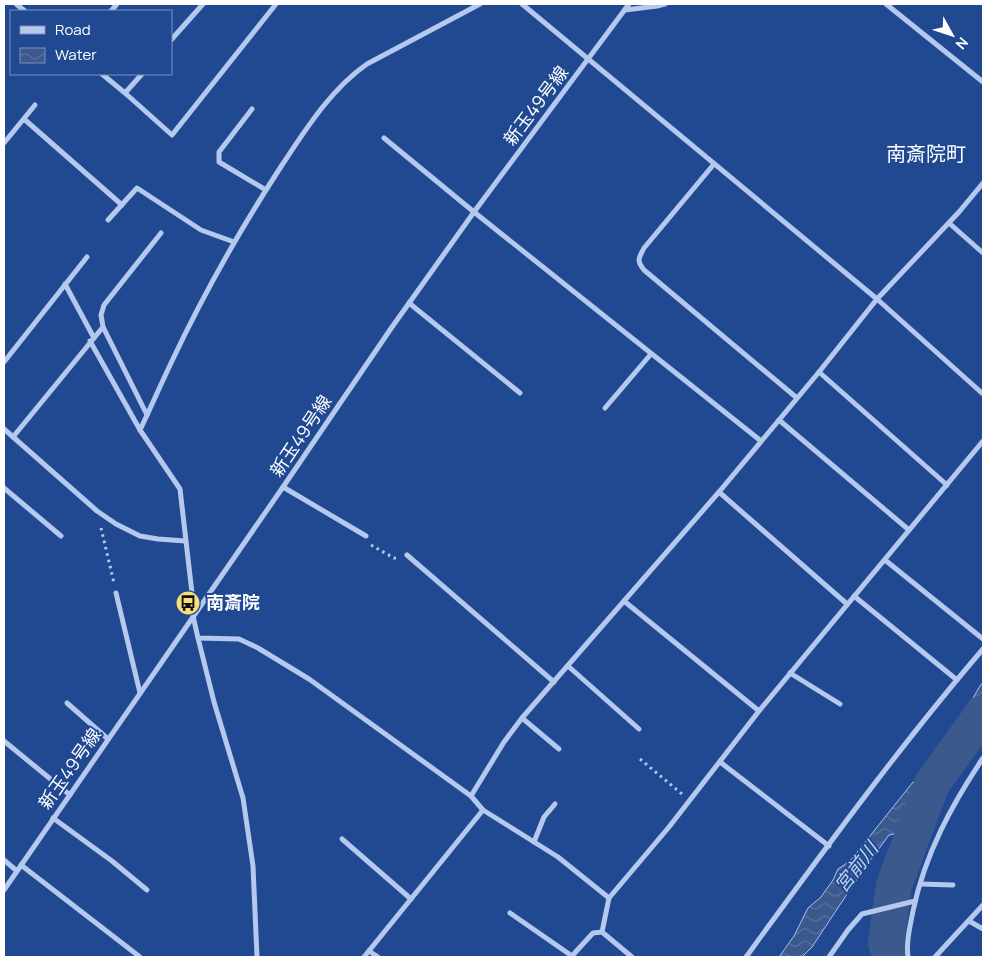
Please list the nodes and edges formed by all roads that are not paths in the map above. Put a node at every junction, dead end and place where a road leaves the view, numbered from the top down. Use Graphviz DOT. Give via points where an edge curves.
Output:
graph roads {
  1 [pos="203,4"];
  2 [pos="276,4"];
  3 [pos="480,4"];
  4 [pos="522,4"];
  5 [pos="629,4"];
  6 [pos="665,4"];
  7 [pos="886,4"];
  8 [pos="625,10"];
  9 [pos="172,39"];
  10 [pos="588,59"];
  11 [pos="103,75"];
  12 [pos="141,75"];
  13 [pos="983,82"];
  14 [pos="125,92"];
  15 [pos="35,105"];
  16 [pos="252,109"];
  17 [pos="24,119"];
  18 [pos="384,138"];
  19 [pos="4,143"];
  20 [pos="714,164"];
  21 [pos="983,183"];
  22 [pos="266,190"];
  23 [pos="122,205"];
  24 [pos="474,212"];
  25 [pos="108,220"];
  26 [pos="949,223"];
  27 [pos="161,233"];
  28 [pos="234,242"];
  29 [pos="983,253"];
  30 [pos="87,257"];
  31 [pos="65,284"];
  32 [pos="877,299"];
  33 [pos="409,303"];
  34 [pos="103,327"];
  35 [pos="92,340"];
  36 [pos="651,354"];
  37 [pos="4,362"];
  38 [pos="819,372"];
  39 [pos="520,392"];
  40 [pos="983,394"];
  41 [pos="797,398"];
  42 [pos="605,408"];
  43 [pos="147,415"];
  44 [pos="778,420"];
  45 [pos="4,428"];
  46 [pos="140,430"];
  47 [pos="13,437"];
  48 [pos="983,441"];
  49 [pos="761,442"];
  50 [pos="947,485"];
  51 [pos="283,487"];
  52 [pos="4,488"];
  53 [pos="719,492"];
  54 [pos="909,530"];
  55 [pos="61,536"];
  56 [pos="366,536"];
  57 [pos="185,541"];
  58 [pos="407,555"];
  59 [pos="885,560"];
  60 [pos="116,592"];
  61 [pos="854,596"];
  62 [pos="624,601"];
  63 [pos="847,604"];
  64 [pos="193,616"];
  65 [pos="198,638"];
  66 [pos="983,638"];
  67 [pos="983,649"];
  68 [pos="568,666"];
  69 [pos="790,673"];
  70 [pos="957,680"];
  71 [pos="554,682"];
  72 [pos="140,693"];
  73 [pos="67,703"];
  74 [pos="840,704"];
  75 [pos="759,711"];
  76 [pos="522,718"];
  77 [pos="639,729"];
  78 [pos="108,739"];
  79 [pos="4,741"];
  80 [pos="559,749"];
  81 [pos="983,758"];
  82 [pos="720,762"];
  83 [pos="70,794"];
  84 [pos="471,796"];
  85 [pos="555,804"];
  86 [pos="483,810"];
  87 [pos="53,818"];
  88 [pos="342,839"];
  89 [pos="534,842"];
  90 [pos="829,846"];
  91 [pos="4,860"];
  92 [pos="21,865"];
  93 [pos="17,871"];
  94 [pos="921,884"];
  95 [pos="953,885"];
  96 [pos="4,890"];
  97 [pos="147,890"];
  98 [pos="609,898"];
  99 [pos="411,899"];
  100 [pos="915,902"];
  101 [pos="983,905"];
  102 [pos="510,913"];
  103 [pos="969,921"];
  104 [pos="983,929"];
  105 [pos="602,932"];
  106 [pos="369,951"];
  107 [pos="140,957"];
  108 [pos="257,957"];
  109 [pos="364,957"];
  110 [pos="378,957"];
  111 [pos="572,957"];
  112 [pos="632,957"];
  113 [pos="746,957"];
  114 [pos="829,957"];
  115 [pos="908,957"];
  116 [pos="935,957"];
  1 -- 9 [label="street"];
  2 -- 14 [label="street" via="172,134"];
  3 -- 22 [label="street" via="353,74 305,130"];
  4 -- 10 [label="street"];
  5 -- 8 [label="street, 新玉49号線"];
  6 -- 8 [label="street"];
  7 -- 13 [label="street"];
  8 -- 10 [label="street, 新玉49号線"];
  10 -- 20 [label="street"];
  10 -- 24 [label="street, 新玉49号線"];
  11 -- 14 [label="street"];
  12 -- 14 [label="street"];
  15 -- 17 [label="street"];
  16 -- 22 [label="street" via="219,152 219,162"];
  17 -- 19 [label="street"];
  17 -- 23 [label="street"];
  18 -- 24 [label="street"];
  20 -- 32 [label="street"];
  20 -- 41 [label="street" via="644,248 640,264"];
  21 -- 26 [label="street"];
  22 -- 28 [label="street"];
  23 -- 25 [label="street"];
  23 -- 28 [label="street" via="137,188 201,230"];
  24 -- 33 [label="street, 新玉49号線"];
  24 -- 36 [label="street"];
  26 -- 29 [label="street"];
  26 -- 32 [label="street"];
  27 -- 34 [label="street" via="104,305 101,315"];
  28 -- 43 [label="street"];
  30 -- 31 [label="street"];
  31 -- 35 [label="street"];
  31 -- 37 [label="street"];
  32 -- 38 [label="street"];
  32 -- 40 [label="street"];
  33 -- 39 [label="street"];
  33 -- 51 [label="street, 新玉49号線"];
  34 -- 35 [label="street"];
  34 -- 43 [label="street"];
  35 -- 46 [label="street"];
  35 -- 47 [label="street"];
  36 -- 42 [label="street"];
  36 -- 49 [label="street"];
  38 -- 41 [label="street"];
  38 -- 50 [label="street"];
  41 -- 44 [label="street"];
  43 -- 46 [label="street"];
  44 -- 49 [label="street"];
  44 -- 54 [label="street"];
  45 -- 47 [label="street"];
  46 -- 57 [label="street" via="180,489"];
  47 -- 57 [label="street" via="116,524 140,536"];
  48 -- 50 [label="street"];
  49 -- 53 [label="street"];
  50 -- 54 [label="street"];
  51 -- 56 [label="street"];
  51 -- 64 [label="street, 新玉49号線"];
  52 -- 55 [label="street"];
  53 -- 62 [label="street"];
  53 -- 63 [label="street"];
  54 -- 59 [label="street"];
  57 -- 64 [label="street"];
  58 -- 71 [label="street"];
  59 -- 61 [label="street"];
  59 -- 66 [label="street"];
  60 -- 72 [label="street"];
  61 -- 63 [label="street"];
  61 -- 70 [label="street"];
  62 -- 68 [label="street"];
  62 -- 75 [label="street"];
  63 -- 69 [label="street"];
  64 -- 65 [label="street"];
  64 -- 72 [label="street, 新玉49号線"];
  65 -- 84 [label="street" via="239,639 258,648 309,679"];
  65 -- 108 [label="street" via="243,798 253,866"];
  67 -- 70 [label="street"];
  68 -- 71 [label="street"];
  68 -- 77 [label="street"];
  69 -- 74 [label="street"];
  69 -- 75 [label="street"];
  70 -- 90 [label="street"];
  71 -- 76 [label="street"];
  72 -- 78 [label="street, 新玉49号線"];
  73 -- 78 [label="street"];
  75 -- 82 [label="street"];
  76 -- 80 [label="street"];
  76 -- 84 [label="street"];
  78 -- 83 [label="street, 新玉49号線"];
  79 -- 83 [label="street"];
  81 -- 94 [label="street" via="936,840"];
  82 -- 90 [label="street"];
  82 -- 98 [label="street"];
  83 -- 87 [label="street, 新玉49号線"];
  84 -- 86 [label="street"];
  85 -- 89 [label="street" via="544,817"];
  86 -- 89 [label="street"];
  86 -- 99 [label="street"];
  87 -- 92 [label="street, 新玉49号線"];
  87 -- 97 [label="street"];
  88 -- 99 [label="street"];
  89 -- 98 [label="street"];
  90 -- 113 [label="street"];
  91 -- 93 [label="street"];
  92 -- 93 [label="street, 新玉49号線"];
  92 -- 107 [label="street"];
  93 -- 96 [label="street, 新玉49号線"];
  94 -- 95 [label="street"];
  94 -- 100 [label="street"];
  98 -- 105 [label="street"];
  99 -- 106 [label="street"];
  100 -- 114 [label="street" via="862,914"];
  100 -- 115 [label="street"];
  101 -- 103 [label="street"];
  102 -- 111 [label="street"];
  103 -- 104 [label="street"];
  103 -- 116 [label="street"];
  105 -- 111 [label="street" via="593,933"];
  105 -- 112 [label="street"];
  106 -- 109 [label="street"];
  106 -- 110 [label="street"];
}
